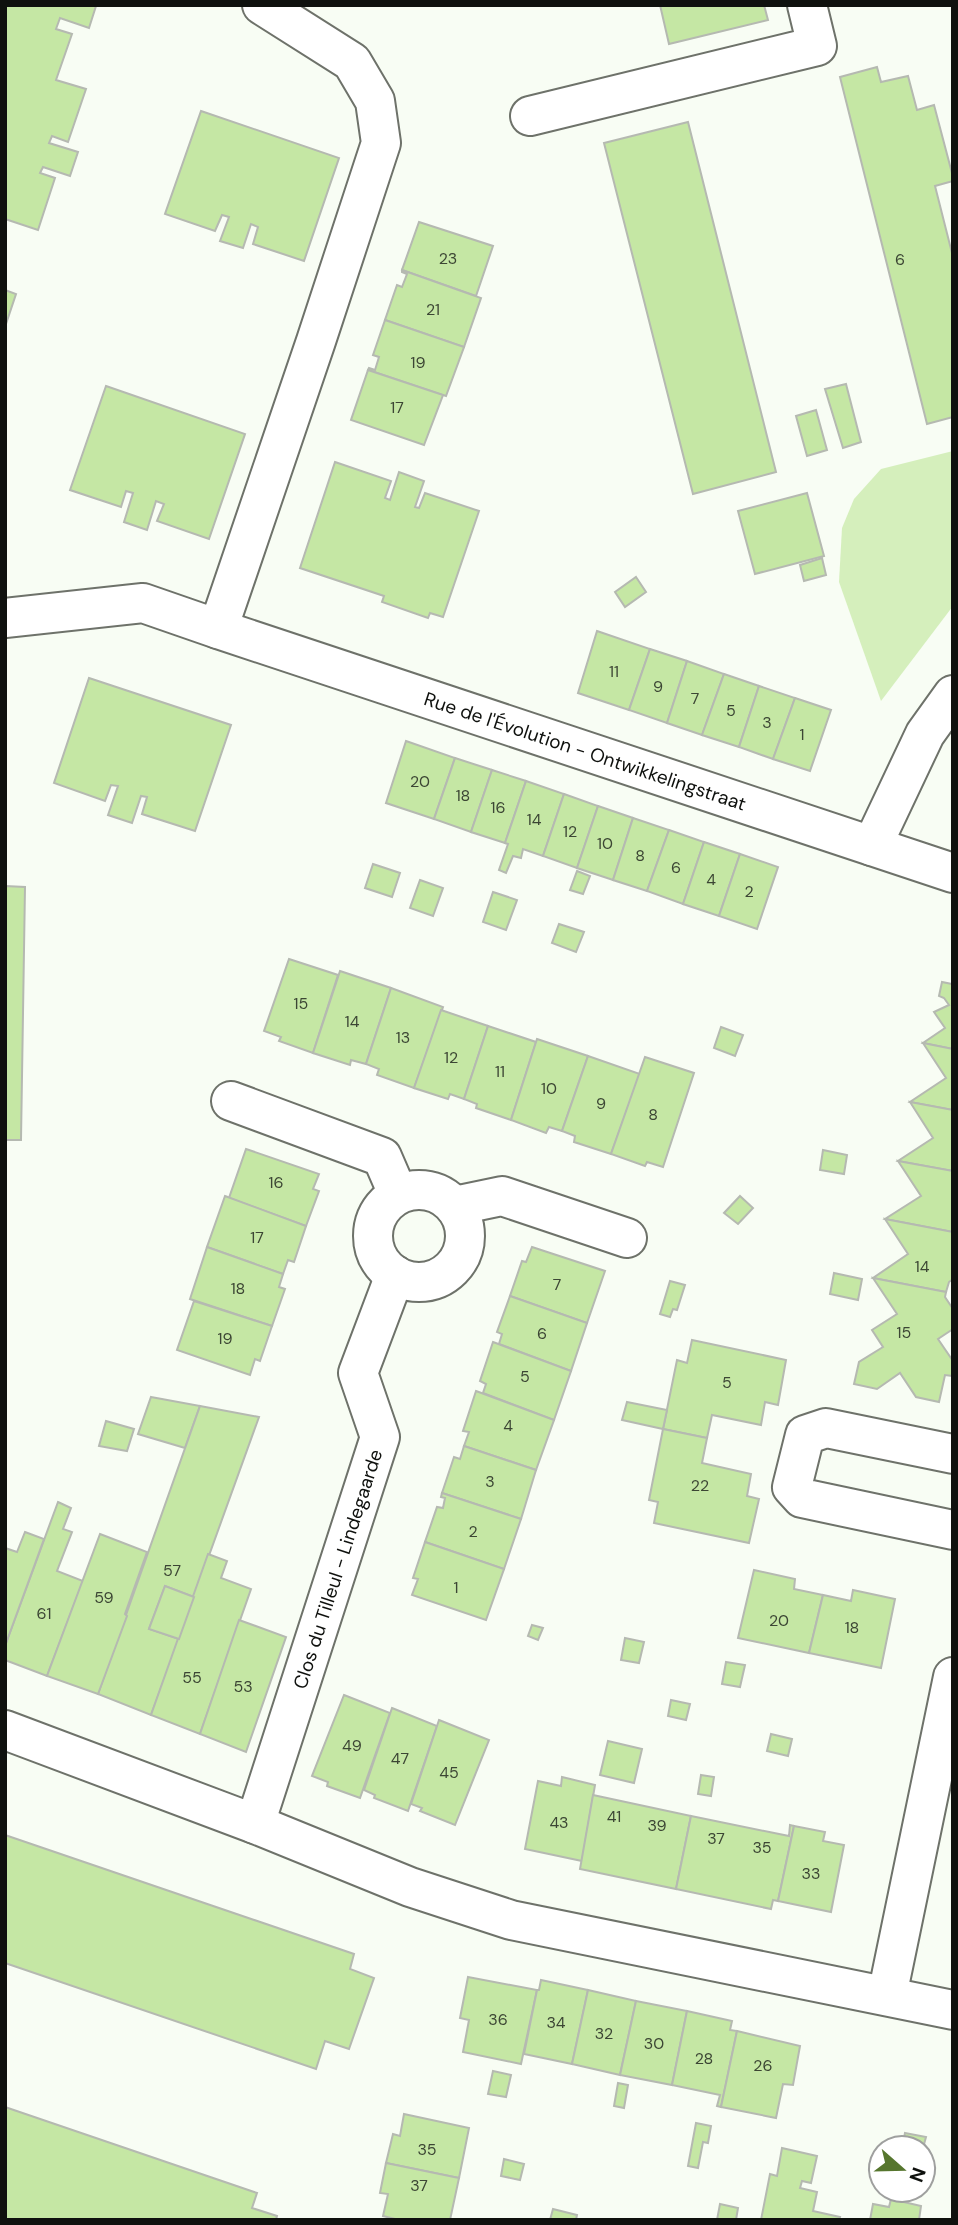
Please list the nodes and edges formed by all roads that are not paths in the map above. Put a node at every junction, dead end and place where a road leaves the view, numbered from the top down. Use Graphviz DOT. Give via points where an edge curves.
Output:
graph roads {
  1 [pos="262,5"];
  2 [pos="807,5"];
  3 [pos="530,116"];
  4 [pos="5,618"];
  5 [pos="218,629"];
  6 [pos="953,695"];
  7 [pos="872,846"];
  8 [pos="953,873"];
  9 [pos="231,1101"];
  10 [pos="398,1194"];
  11 [pos="454,1206"];
  12 [pos="627,1238"];
  13 [pos="395,1275"];
  14 [pos="953,1454"];
  15 [pos="953,1530"];
  16 [pos="953,1677"];
  17 [pos="5,1730"];
  18 [pos="255,1824"];
  19 [pos="887,1996"];
  20 [pos="953,2010"];
  1 -- 5 [label="street" via="352,62 375,101 381,143"];
  2 -- 3 [label="street" via="817,46"];
  4 -- 5 [label="street, Rue de l'Évolution - Ontwikkelingstraat" via="143,603"];
  5 -- 7 [label="street, Rue de l'Évolution - Ontwikkelingstraat"];
  6 -- 7 [label="street" via="925,734"];
  7 -- 8 [label="street, Rue de l'Évolution - Ontwikkelingstraat"];
  9 -- 10 [label="street" via="382,1157"];
  10 -- 11 [label="street" via="418,1189 437,1193"];
  10 -- 13 [label="street" via="383,1206 373,1243 381,1261"];
  11 -- 12 [label="street" via="502,1196"];
  11 -- 13 [label="street" via="464,1225 464,1247 454,1266 437,1278 415,1282"];
  13 -- 18 [label="street, Clos du Tilleul - Lindegaarde" via="358,1373 380,1437"];
  14 -- 15 [label="street" via="826,1428 805,1435 792,1487 802,1499"];
  16 -- 19 [label="street"];
  17 -- 18 [label="street"];
  18 -- 19 [label="street" via="410,1887 510,1920"];
  19 -- 20 [label="street"];
}
